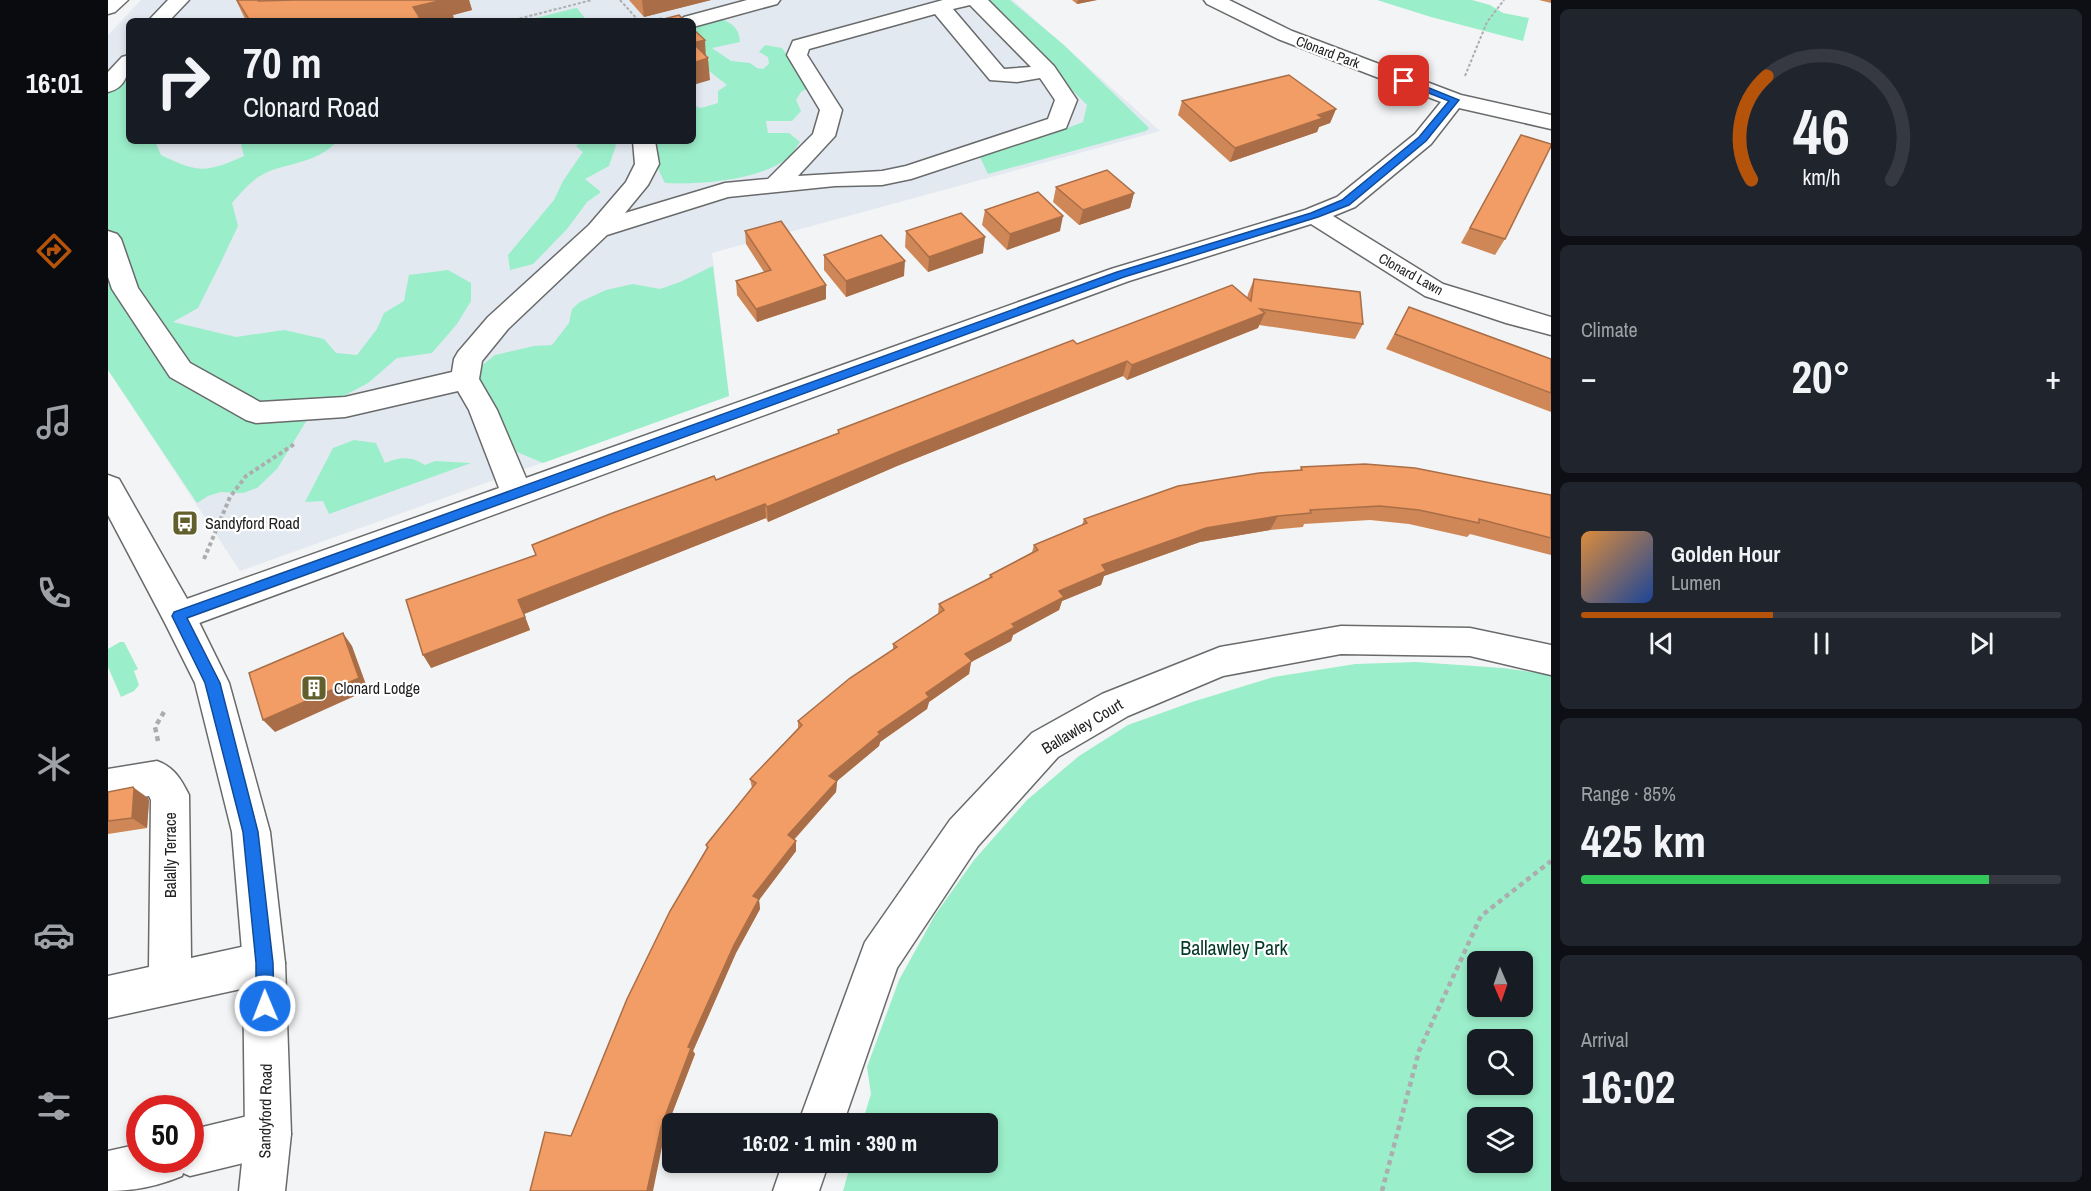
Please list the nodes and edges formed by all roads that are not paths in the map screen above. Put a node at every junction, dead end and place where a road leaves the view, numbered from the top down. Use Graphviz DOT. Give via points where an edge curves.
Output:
graph roads {
  1 [pos="118,0"];
  2 [pos="179,0"];
  3 [pos="770,0"];
  4 [pos="965,0"];
  5 [pos="977,0"];
  6 [pos="1214,0"];
  7 [pos="939,7"];
  8 [pos="108,8"];
  9 [pos="161,18"];
  10 [pos="696,20"];
  11 [pos="974,47"];
  12 [pos="1025,51"];
  13 [pos="126,65"];
  14 [pos="1046,71"];
  15 [pos="108,86"];
  16 [pos="1454,100"];
  17 [pos="1551,122"];
  18 [pos="644,144"];
  19 [pos="775,185"];
  20 [pos="1314,215"];
  21 [pos="598,230"];
  22 [pos="108,239"];
  23 [pos="1551,326"];
  24 [pos="465,379"];
  25 [pos="108,487"];
  26 [pos="517,495"];
  27 [pos="179,616"];
  28 [pos="1551,660"];
  29 [pos="108,786"];
  30 [pos="264,963"];
  31 [pos="170,985"];
  32 [pos="108,997"];
  33 [pos="824,1113"];
  34 [pos="268,1134"];
  35 [pos="204,1150"];
  36 [pos="126,1170"];
  37 [pos="802,1173"];
  38 [pos="108,1174"];
  39 [pos="262,1191"];
  40 [pos="796,1191"];
  1 -- 8 [label="street"];
  2 -- 9 [label="street"];
  3 -- 10 [label="street"];
  4 -- 7 [label="street"];
  5 -- 12 [label="street"];
  6 -- 16 [label="street, Clonard Park" via="1286,35"];
  7 -- 11 [label="street"];
  7 -- 19 [label="street" via="800,45 797,55 831,110 824,136"];
  11 -- 12 [label="street" via="1001,53"];
  11 -- 14 [label="street" via="998,75"];
  12 -- 14 [label="street"];
  13 -- 15 [label="street"];
  14 -- 19 [label="street" via="1066,100 1058,123 911,172"];
  16 -- 17 [label="street, Clonard Park"];
  16 -- 20 [label="street" via="1423,139 1378,178 1346,202"];
  18 -- 21 [label="street" via="647,164 636,185"];
  19 -- 21 [label="street" via="724,190"];
  20 -- 23 [label="street, Clonard Lawn" via="1434,290"];
  20 -- 26 [label="street" via="1120,275"];
  21 -- 24 [label="street" via="498,323 468,359"];
  22 -- 24 [label="street" via="125,289 180,370 256,413 345,407"];
  24 -- 26 [label="street" via="483,410"];
  25 -- 27 [label="street, Sandyford Road"];
  26 -- 27 [label="street"];
  27 -- 30 [label="street, Sandyford Road" via="212,683 250,832"];
  28 -- 33 [label="street, Ballawley Court" via="1470,642 1341,640 1220,662 1115,705 1045,745 964,833 880,957"];
  29 -- 31 [label="street, Balally Terrace" via="157,778 170,795"];
  30 -- 31 [label="street"];
  30 -- 34 [label="street, Sandyford Road"];
  31 -- 32 [label="street"];
  34 -- 35 [label="street"];
  34 -- 39 [label="street, Sandyford Road"];
  36 -- 38 [label="street"];
  37 -- 40 [label="street"];
}
